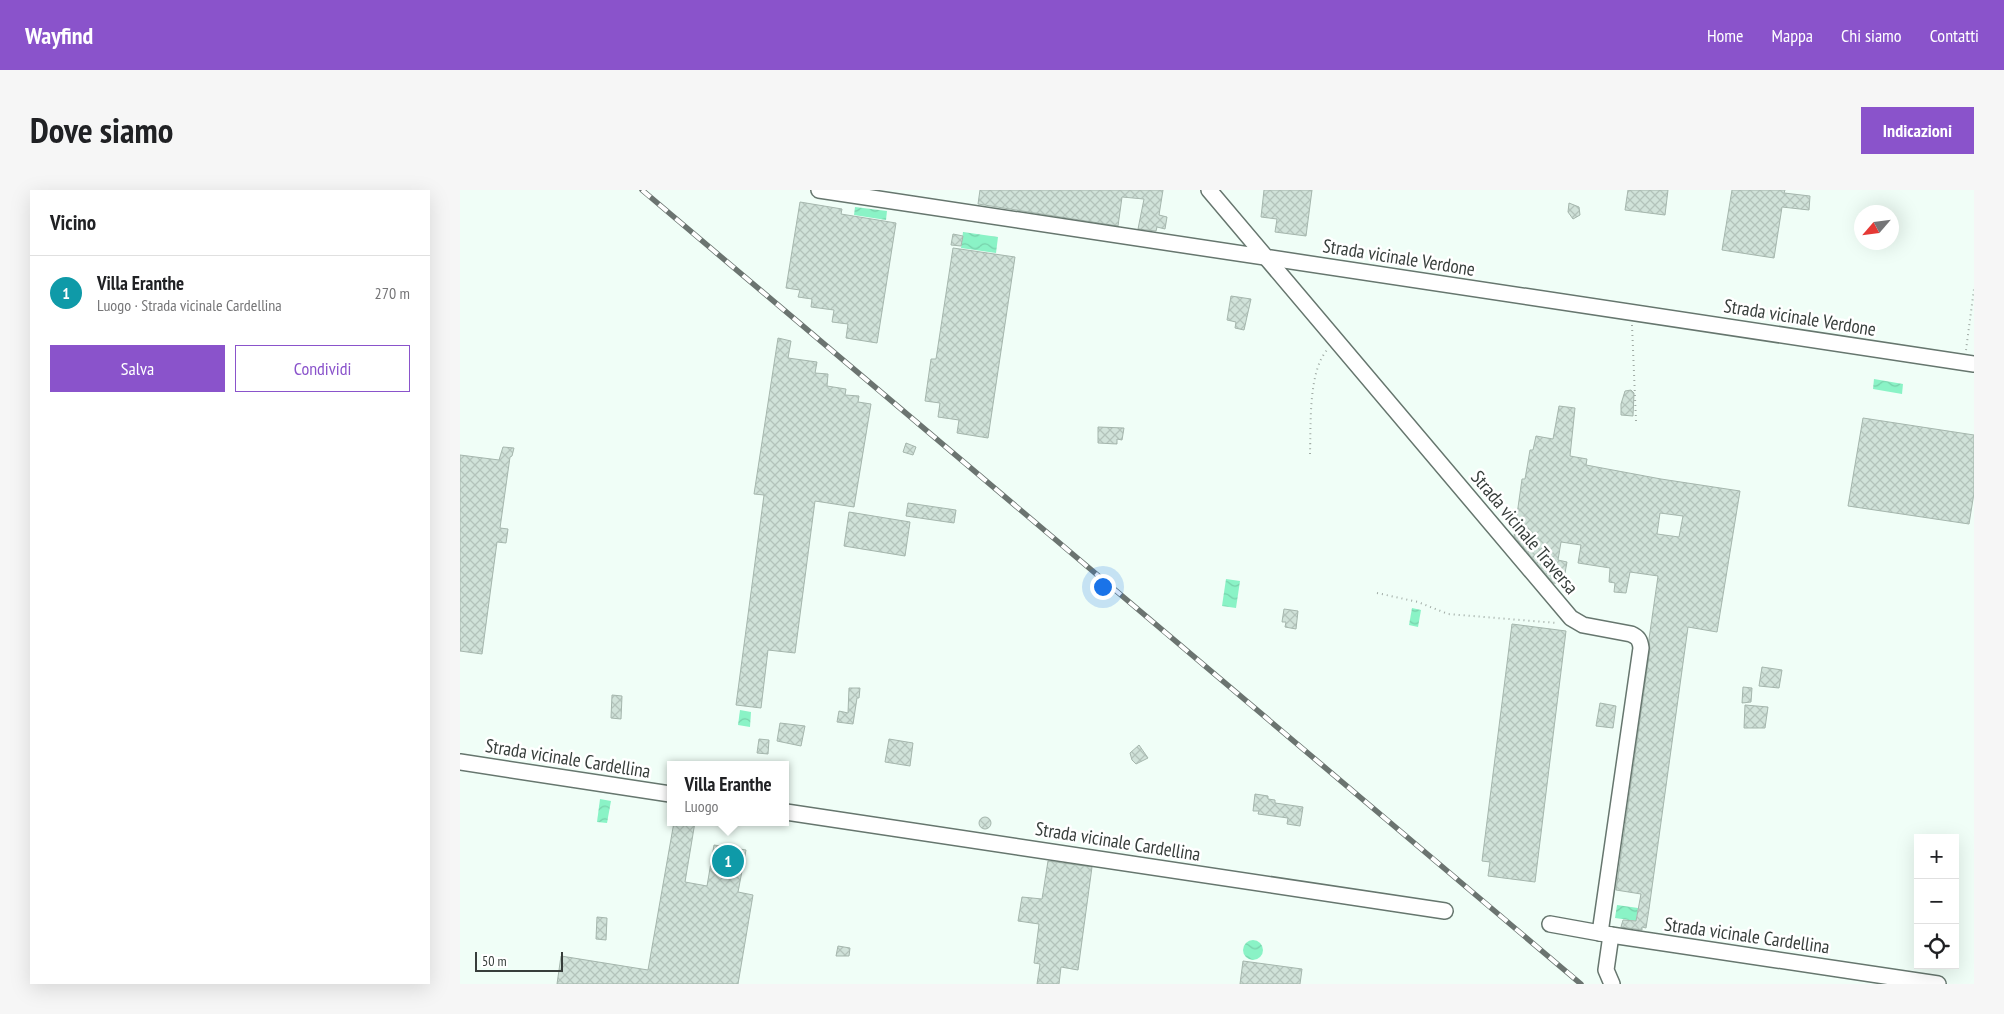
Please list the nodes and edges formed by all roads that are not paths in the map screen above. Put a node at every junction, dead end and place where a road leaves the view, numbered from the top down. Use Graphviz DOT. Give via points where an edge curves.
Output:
graph roads {
  1 [pos="819,190"];
  2 [pos="1209,190"];
  3 [pos="1265,257"];
  4 [pos="1969,363"];
  5 [pos="460,762"];
  6 [pos="667,794"];
  7 [pos="789,812"];
  8 [pos="1445,911"];
  9 [pos="1550,924"];
  10 [pos="1606,934"];
  11 [pos="1612,984"];
  12 [pos="1938,984"];
  1 -- 3 [label="street, Strada vicinale Verdone"];
  2 -- 3 [label="street, Strada vicinale Traversa"];
  3 -- 4 [label="street, Strada vicinale Verdone"];
  3 -- 10 [label="street, Strada vicinale Traversa" via="1571,618 1583,625 1631,634 1640,641"];
  5 -- 6 [label="street, Strada vicinale Cardellina"];
  7 -- 8 [label="street, Strada vicinale Cardellina"];
  9 -- 10 [label="street, Strada vicinale Cardellina"];
  10 -- 11 [label="street, Strada vicinale Traversa" via="1606,970"];
  10 -- 12 [label="street, Strada vicinale Cardellina"];
}
